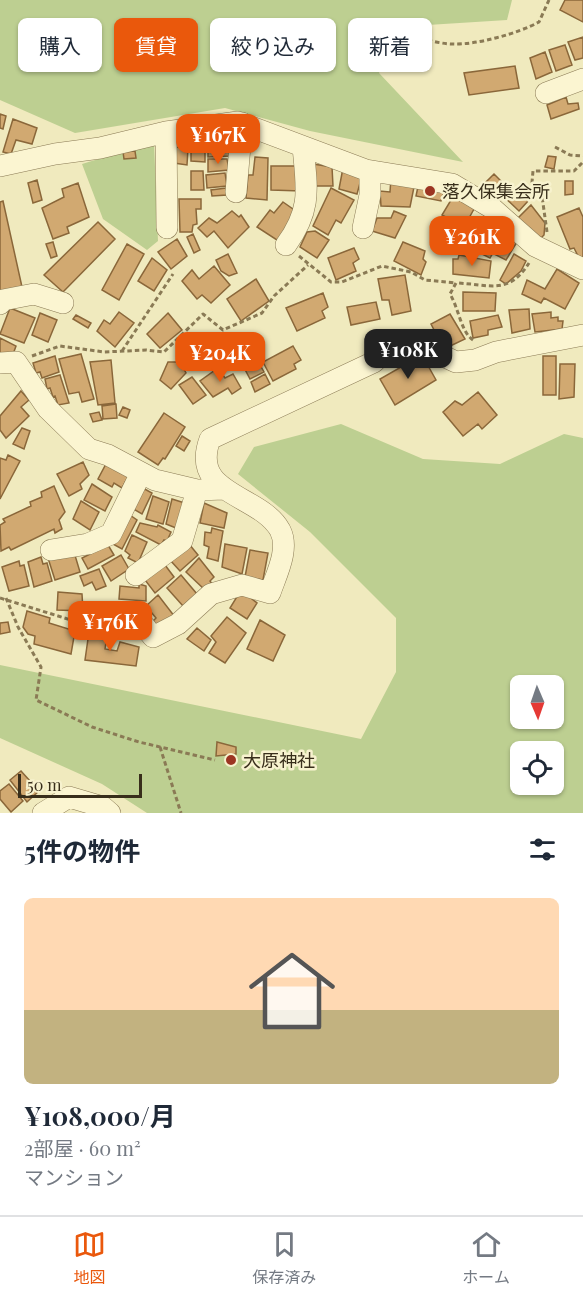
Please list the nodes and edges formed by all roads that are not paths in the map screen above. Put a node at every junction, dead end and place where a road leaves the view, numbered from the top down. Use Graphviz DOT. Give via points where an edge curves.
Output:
graph roads {
  1 [pos="583,79"];
  2 [pos="546,93"];
  3 [pos="242,123"];
  4 [pos="166,132"];
  5 [pos="303,147"];
  6 [pos="0,166"];
  7 [pos="370,171"];
  8 [pos="236,192"];
  9 [pos="167,228"];
  10 [pos="363,228"];
  11 [pos="286,245"];
  12 [pos="583,269"];
  13 [pos="63,303"];
  14 [pos="0,304"];
  15 [pos="583,335"];
  16 [pos="8,362"];
  17 [pos="141,472"];
  18 [pos="224,489"];
  19 [pos="197,490"];
  20 [pos="51,550"];
  21 [pos="136,575"];
  22 [pos="147,630"];
  23 [pos="43,813"];
  24 [pos="110,813"];
  1 -- 2 [label="street"];
  3 -- 4 [label="street"];
  3 -- 5 [label="street"];
  3 -- 8 [label="street"];
  4 -- 6 [label="street"];
  4 -- 9 [label="street"];
  5 -- 7 [label="street"];
  5 -- 11 [label="street" via="308,192 301,224"];
  7 -- 10 [label="street"];
  7 -- 12 [label="street" via="452,184 492,208 539,249"];
  13 -- 14 [label="street" via="34,294"];
  15 -- 18 [label="street" via="456,362 409,340 396,341 374,362 210,439 204,453 207,468"];
  16 -- 17 [label="street" via="89,449"];
  17 -- 19 [label="street" via="155,480"];
  17 -- 20 [label="street" via="111,534 88,544"];
  18 -- 19 [label="street"];
  18 -- 22 [label="street" via="264,514 280,530 283,554 270,593 242,585 211,594 178,624"];
  19 -- 21 [label="street" via="182,542"];
  23 -- 24 [label="street" via="69,797 103,807"];
}
